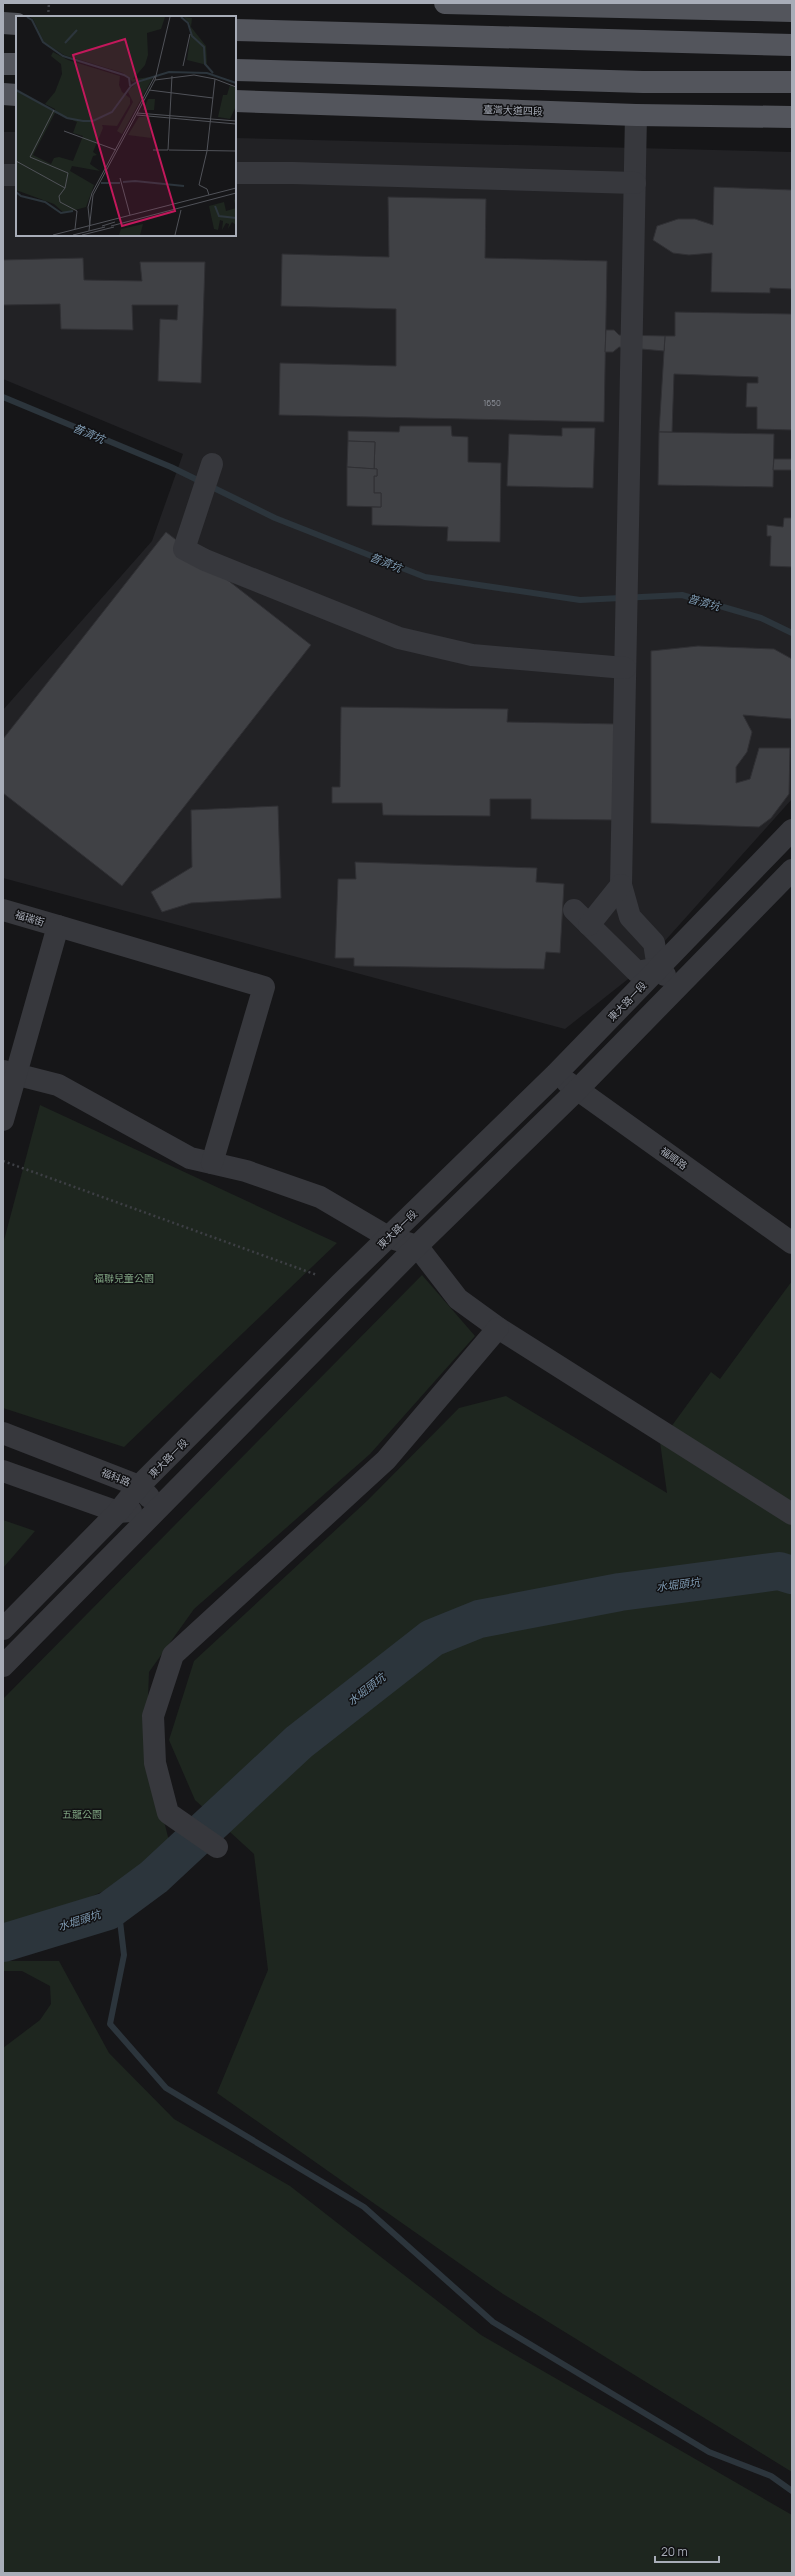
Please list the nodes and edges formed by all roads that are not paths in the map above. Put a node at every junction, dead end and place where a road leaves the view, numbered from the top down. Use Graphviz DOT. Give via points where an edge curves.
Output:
graph roads {
  1 [pos="446,3"];
  2 [pos="792,11"];
  3 [pos="3,23"];
  4 [pos="16,24"];
  5 [pos="236,30"];
  6 [pos="792,45"];
  7 [pos="3,64"];
  8 [pos="16,64"];
  9 [pos="236,70"];
  10 [pos="792,82"];
  11 [pos="3,94"];
  12 [pos="16,95"];
  13 [pos="236,101"];
  14 [pos="636,115"];
  15 [pos="792,117"];
  16 [pos="236,173"];
  17 [pos="3,175"];
  18 [pos="16,175"];
  19 [pos="635,183"];
  20 [pos="212,464"];
  21 [pos="625,668"];
  22 [pos="792,830"];
  23 [pos="792,870"];
  24 [pos="621,885"];
  25 [pos="3,910"];
  26 [pos="58,926"];
  27 [pos="658,968"];
  28 [pos="676,987"];
  29 [pos="10,1072"];
  30 [pos="556,1074"];
  31 [pos="578,1089"];
  32 [pos="4,1117"];
  33 [pos="212,1163"];
  34 [pos="388,1237"];
  35 [pos="792,1243"];
  36 [pos="417,1246"];
  37 [pos="498,1328"];
  38 [pos="3,1433"];
  39 [pos="3,1471"];
  40 [pos="140,1486"];
  41 [pos="159,1509"];
  42 [pos="118,1512"];
  43 [pos="792,1514"];
  44 [pos="3,1629"];
  45 [pos="3,1666"];
  46 [pos="217,1847"];
  1 -- 2 [label="main road"];
  3 -- 4 [label="main road"];
  5 -- 6 [label="main road"];
  7 -- 8 [label="main road"];
  9 -- 10 [label="main road" via="643,82"];
  11 -- 12 [label="main road"];
  13 -- 14 [label="main road, 臺灣大道四段"];
  14 -- 15 [label="main road, 臺灣大道四段"];
  14 -- 19 [label="street"];
  16 -- 19 [label="street"];
  17 -- 18 [label="street"];
  19 -- 21 [label="street"];
  20 -- 21 [label="street" via="184,549 204,560 399,638 472,655"];
  21 -- 24 [label="street"];
  22 -- 27 [label="street, 東大路一段"];
  23 -- 28 [label="street"];
  24 -- 27 [label="street" via="630,917 654,943"];
  24 -- 27 [label="street" via="581,918 638,972"];
  25 -- 26 [label="street, 福瑞街"];
  26 -- 29 [label="street"];
  26 -- 33 [label="street, 福瑞街" via="264,987"];
  27 -- 28 [label="street"];
  27 -- 30 [label="street, 東大路一段"];
  28 -- 31 [label="street"];
  29 -- 32 [label="street"];
  29 -- 33 [label="street" via="58,1085 190,1158"];
  30 -- 31 [label="street, 福順路"];
  30 -- 34 [label="street, 東大路一段"];
  31 -- 35 [label="street, 福順路"];
  31 -- 36 [label="street"];
  33 -- 34 [label="street" via="246,1171 320,1197"];
  34 -- 36 [label="street"];
  34 -- 40 [label="street, 東大路一段"];
  36 -- 37 [label="street" via="458,1299"];
  36 -- 41 [label="street"];
  37 -- 43 [label="street"];
  37 -- 46 [label="street" via="386,1460 173,1655 153,1716 154,1763 168,1813"];
  38 -- 40 [label="street, 福科路"];
  39 -- 42 [label="street"];
  40 -- 41 [label="street, 福科路"];
  40 -- 42 [label="street, 東大路一段"];
  41 -- 42 [label="street"];
  41 -- 45 [label="street"];
  42 -- 44 [label="street, 東大路一段"];
}
